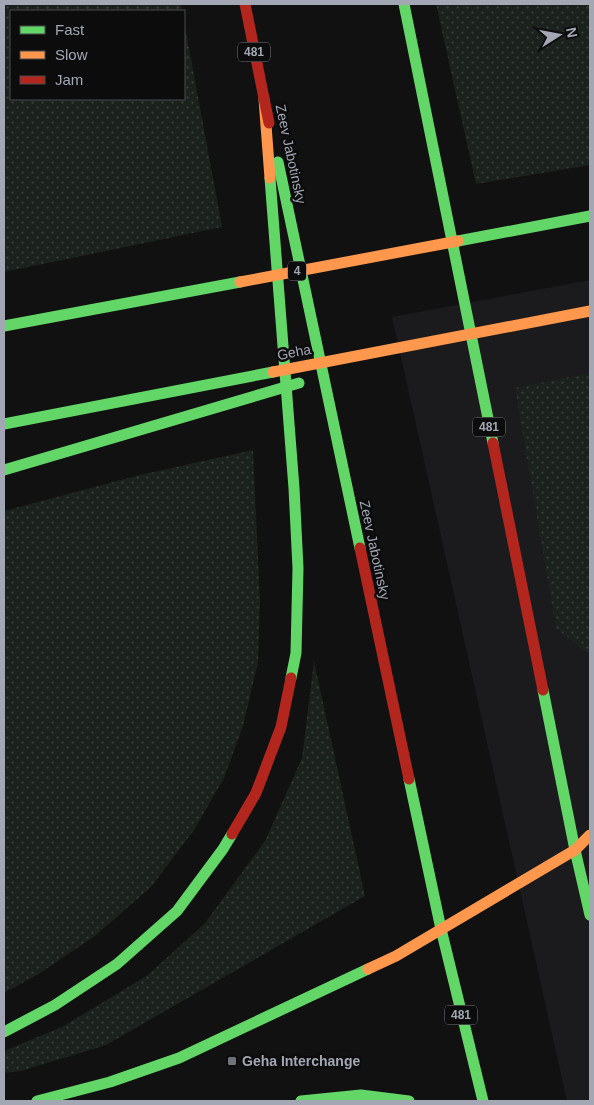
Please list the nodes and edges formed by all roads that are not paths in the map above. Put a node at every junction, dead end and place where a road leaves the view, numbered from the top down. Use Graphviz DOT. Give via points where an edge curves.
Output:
graph roads {
  1 [pos="245,4"];
  2 [pos="404,4"];
  3 [pos="264,100"];
  4 [pos="590,216"];
  5 [pos="590,311"];
  6 [pos="4,326"];
  7 [pos="456,336"];
  8 [pos="4,424"];
  9 [pos="4,470"];
  10 [pos="590,835"];
  11 [pos="575,850"];
  12 [pos="590,915"];
  13 [pos="441,929"];
  14 [pos="4,1032"];
  15 [pos="37,1101"];
  16 [pos="300,1101"];
  17 [pos="409,1101"];
  18 [pos="483,1101"];
  1 -- 3 [label="main road, Zeev Jabotinsky / 481"];
  2 -- 11 [label="main road, 481"];
  3 -- 13 [label="main road, Zeev Jabotinsky / 481"];
  3 -- 14 [label="main road" via="298,568 296,653 282,727 256,793 223,849 177,911 117,964 55,1005"];
  4 -- 6 [label="main road, 4, bridge"];
  5 -- 7 [label="main road, Geha, bridge"];
  7 -- 8 [label="main road, Geha, bridge"];
  7 -- 9 [label="main road, bridge"];
  10 -- 11 [label="main road"];
  11 -- 12 [label="main road, 481"];
  11 -- 13 [label="main road"];
  13 -- 15 [label="main road" via="396,956 179,1058 110,1082"];
  13 -- 18 [label="main road, Zeev Jabotinsky / 481"];
  16 -- 17 [label="main road" via="361,1095"];
}
